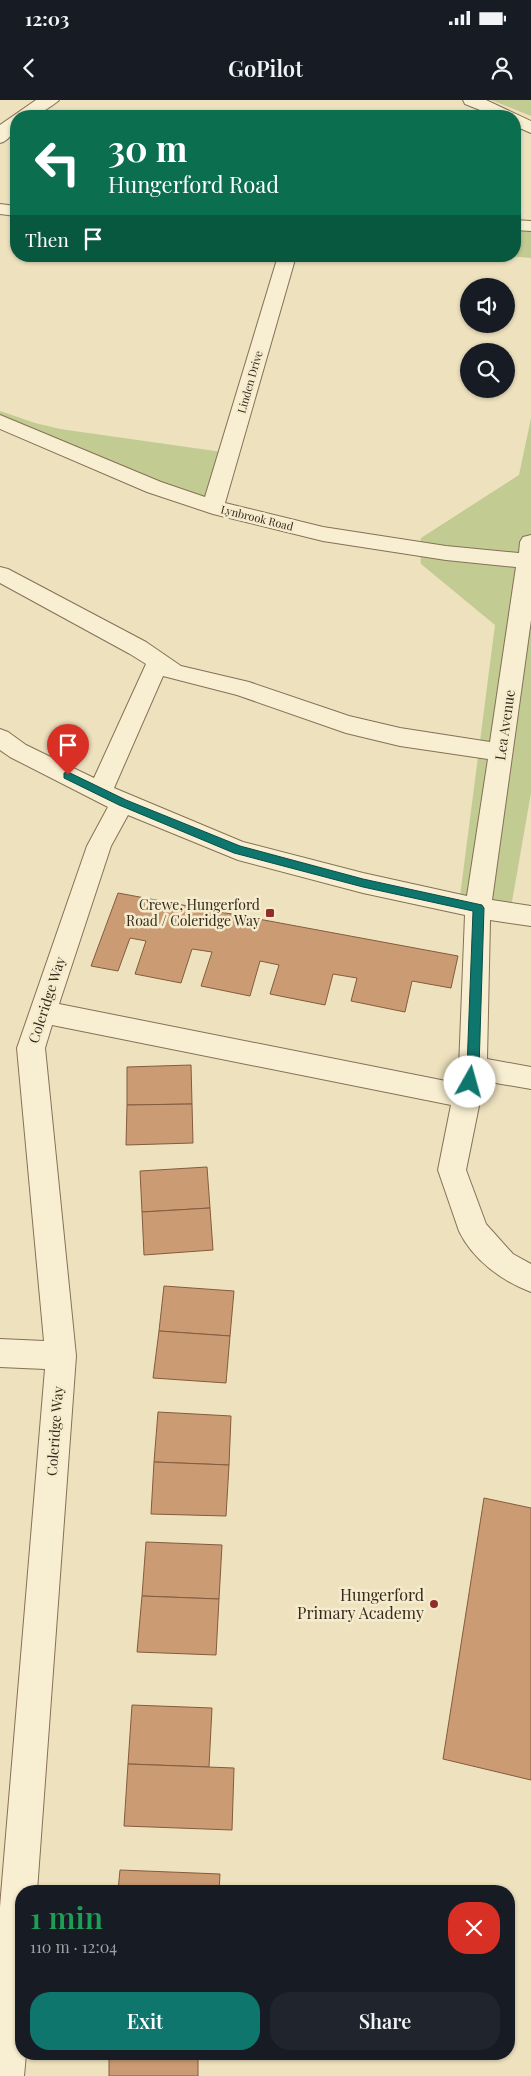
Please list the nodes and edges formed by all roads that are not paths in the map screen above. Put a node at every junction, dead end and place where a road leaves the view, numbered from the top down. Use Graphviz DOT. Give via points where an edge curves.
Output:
graph roads {
  1 [pos="51,100"];
  2 [pos="471,100"];
  3 [pos="32,110"];
  4 [pos="495,110"];
  5 [pos="10,125"];
  6 [pos="0,138"];
  7 [pos="284,262"];
  8 [pos="0,421"];
  9 [pos="213,507"];
  10 [pos="529,552"];
  11 [pos="0,574"];
  12 [pos="158,662"];
  13 [pos="508,708"];
  14 [pos="531,711"];
  15 [pos="0,738"];
  16 [pos="501,752"];
  17 [pos="111,797"];
  18 [pos="478,908"];
  19 [pos="531,916"];
  20 [pos="43,1012"];
  21 [pos="473,1068"];
  22 [pos="531,1078"];
  23 [pos="467,1096"];
  24 [pos="531,1279"];
  25 [pos="0,1353"];
  26 [pos="61,1356"];
  27 [pos="20,1885"];
  28 [pos="15,1947"];
  29 [pos="5,2076"];
  1 -- 3 [label="street"];
  2 -- 4 [label="street"];
  5 -- 6 [label="street"];
  7 -- 9 [label="street, Linden Drive"];
  8 -- 9 [label="street, Lynbrook Road" via="154,487"];
  9 -- 10 [label="street, Lynbrook Road" via="324,534 446,553"];
  10 -- 13 [label="street, Lea Avenue"];
  11 -- 12 [label="street"];
  12 -- 16 [label="street" via="174,672 241,688 346,724 400,737"];
  12 -- 17 [label="street, Coleridge Way"];
  13 -- 14 [label="street"];
  13 -- 16 [label="street, Lea Avenue"];
  15 -- 17 [label="street" via="18,751"];
  16 -- 18 [label="street, Lea Avenue"];
  17 -- 18 [label="street" via="238,850 363,883"];
  17 -- 20 [label="street, Coleridge Way" via="99,846"];
  18 -- 19 [label="street"];
  18 -- 21 [label="street, Lea Avenue"];
  20 -- 23 [label="street"];
  20 -- 26 [label="street, Coleridge Way" via="30,1048"];
  21 -- 22 [label="street"];
  21 -- 23 [label="street, Lea Avenue"];
  23 -- 24 [label="street, Lea Avenue" via="452,1170 455,1179 474,1231 503,1263"];
  25 -- 26 [label="street"];
  26 -- 27 [label="street, Coleridge Way"];
  28 -- 29 [label="street, Coleridge Way"];
}
